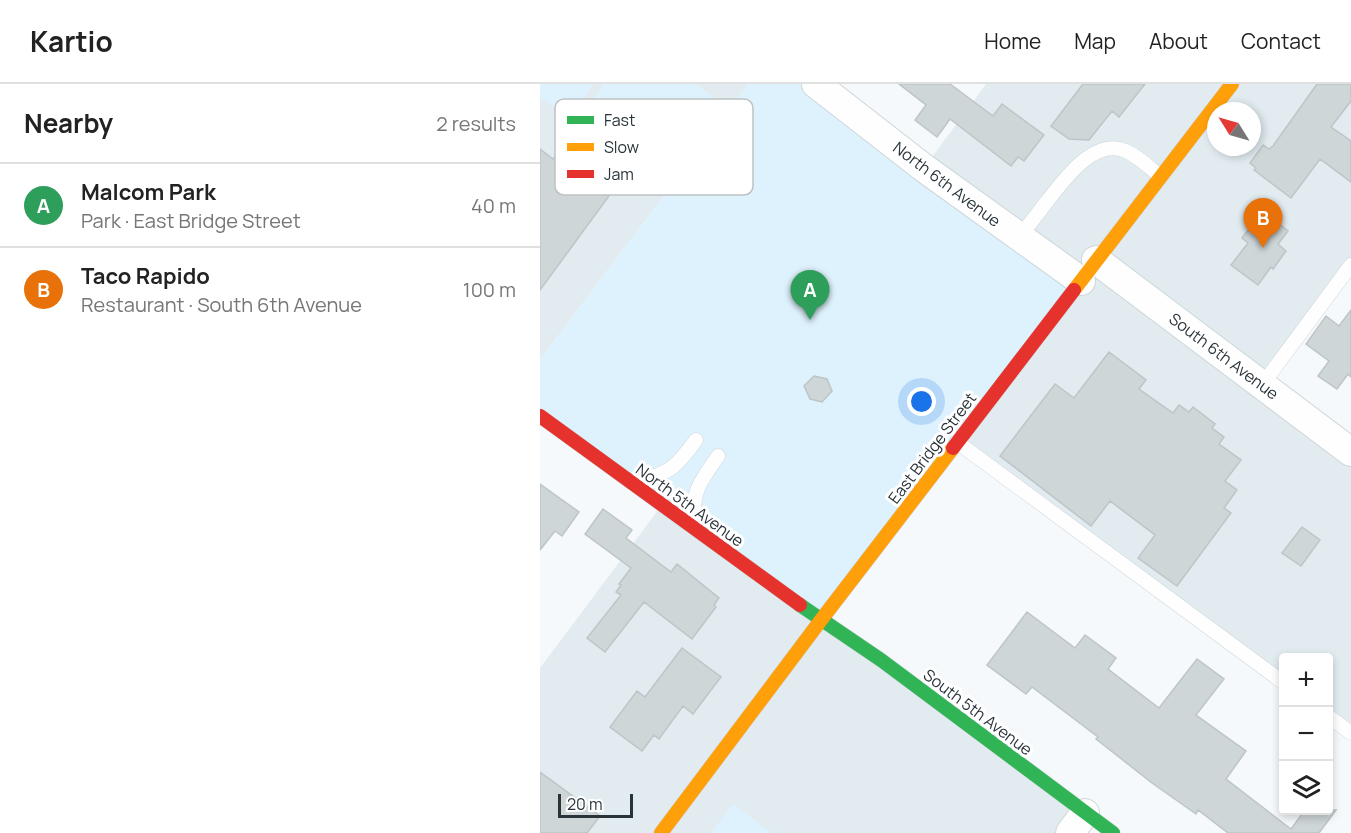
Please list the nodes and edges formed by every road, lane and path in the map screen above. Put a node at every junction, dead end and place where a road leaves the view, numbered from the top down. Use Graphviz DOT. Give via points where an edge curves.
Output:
graph roads {
  1 [pos="816,84"];
  2 [pos="1232,84"];
  3 [pos="1160,176"];
  4 [pos="1019,237"];
  5 [pos="1351,265"];
  6 [pos="1088,270"];
  7 [pos="1262,385"];
  8 [pos="540,416"];
  9 [pos="696,440"];
  10 [pos="957,442"];
  11 [pos="1351,452"];
  12 [pos="717,456"];
  13 [pos="631,483"];
  14 [pos="693,528"];
  15 [pos="821,620"];
  16 [pos="1279,679"];
  17 [pos="1333,720"];
  18 [pos="1351,733"];
  19 [pos="1078,823"];
  20 [pos="661,833"];
  21 [pos="1113,833"];
  1 -- 4 [label="street, North 6th Avenue"];
  2 -- 3 [label="main road, East Bridge Street"];
  3 -- 4 [label="lane" via="1125,151 1112,148 1098,152 1070,171"];
  3 -- 6 [label="main road, East Bridge Street"];
  4 -- 6 [label="street, North 6th Avenue"];
  5 -- 7 [label="lane"];
  6 -- 7 [label="street, South 6th Avenue"];
  6 -- 10 [label="main road, East Bridge Street"];
  7 -- 11 [label="street, South 6th Avenue"];
  8 -- 13 [label="main road, North 5th Avenue"];
  9 -- 13 [label="lane" via="681,460 665,472"];
  10 -- 15 [label="main road, East Bridge Street"];
  10 -- 16 [label="lane"];
  12 -- 14 [label="lane" via="697,486"];
  13 -- 14 [label="main road, North 5th Avenue"];
  14 -- 15 [label="main road, North 5th Avenue"];
  15 -- 19 [label="main road, South 5th Avenue" via="881,660"];
  15 -- 20 [label="main road, East Bridge Street"];
  17 -- 18 [label="lane"];
  19 -- 21 [label="main road, South 5th Avenue"];
}
